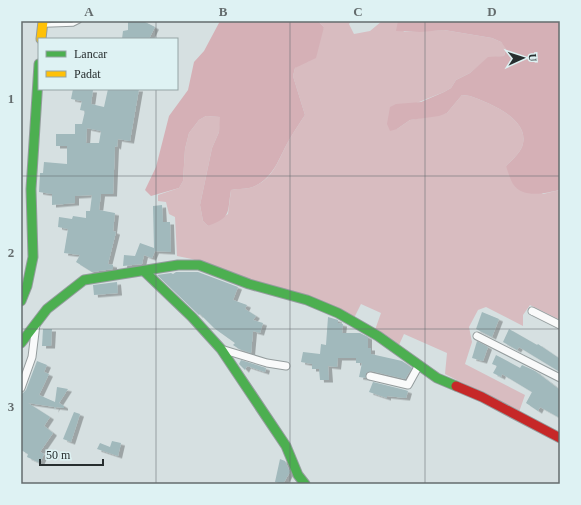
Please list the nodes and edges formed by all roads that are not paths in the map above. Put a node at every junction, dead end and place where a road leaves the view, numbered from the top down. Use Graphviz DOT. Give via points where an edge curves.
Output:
graph roads {
  1 [pos="79,21"];
  2 [pos="42,23"];
  3 [pos="41,38"];
  4 [pos="38,80"];
  5 [pos="144,271"];
  6 [pos="21,301"];
  7 [pos="532,311"];
  8 [pos="36,324"];
  9 [pos="560,325"];
  10 [pos="477,336"];
  11 [pos="21,343"];
  12 [pos="221,349"];
  13 [pos="419,365"];
  14 [pos="286,366"];
  15 [pos="370,376"];
  16 [pos="560,378"];
  17 [pos="21,388"];
  18 [pos="560,438"];
  19 [pos="305,484"];
  1 -- 2 [label="lane" via="73,24"];
  2 -- 3 [label="street"];
  4 -- 6 [label="street" via="31,189 33,257 28,286"];
  5 -- 8 [label="street" via="84,280 58,299"];
  5 -- 12 [label="street"];
  5 -- 13 [label="street" via="178,264 199,265 249,284 307,300 338,313 378,336"];
  7 -- 9 [label="street"];
  8 -- 11 [label="street"];
  8 -- 17 [label="street" via="32,357"];
  10 -- 16 [label="street"];
  12 -- 14 [label="street"];
  12 -- 19 [label="street" via="286,446 298,475"];
  13 -- 15 [label="street" via="408,385"];
  13 -- 18 [label="street" via="437,378 482,397"];
}
